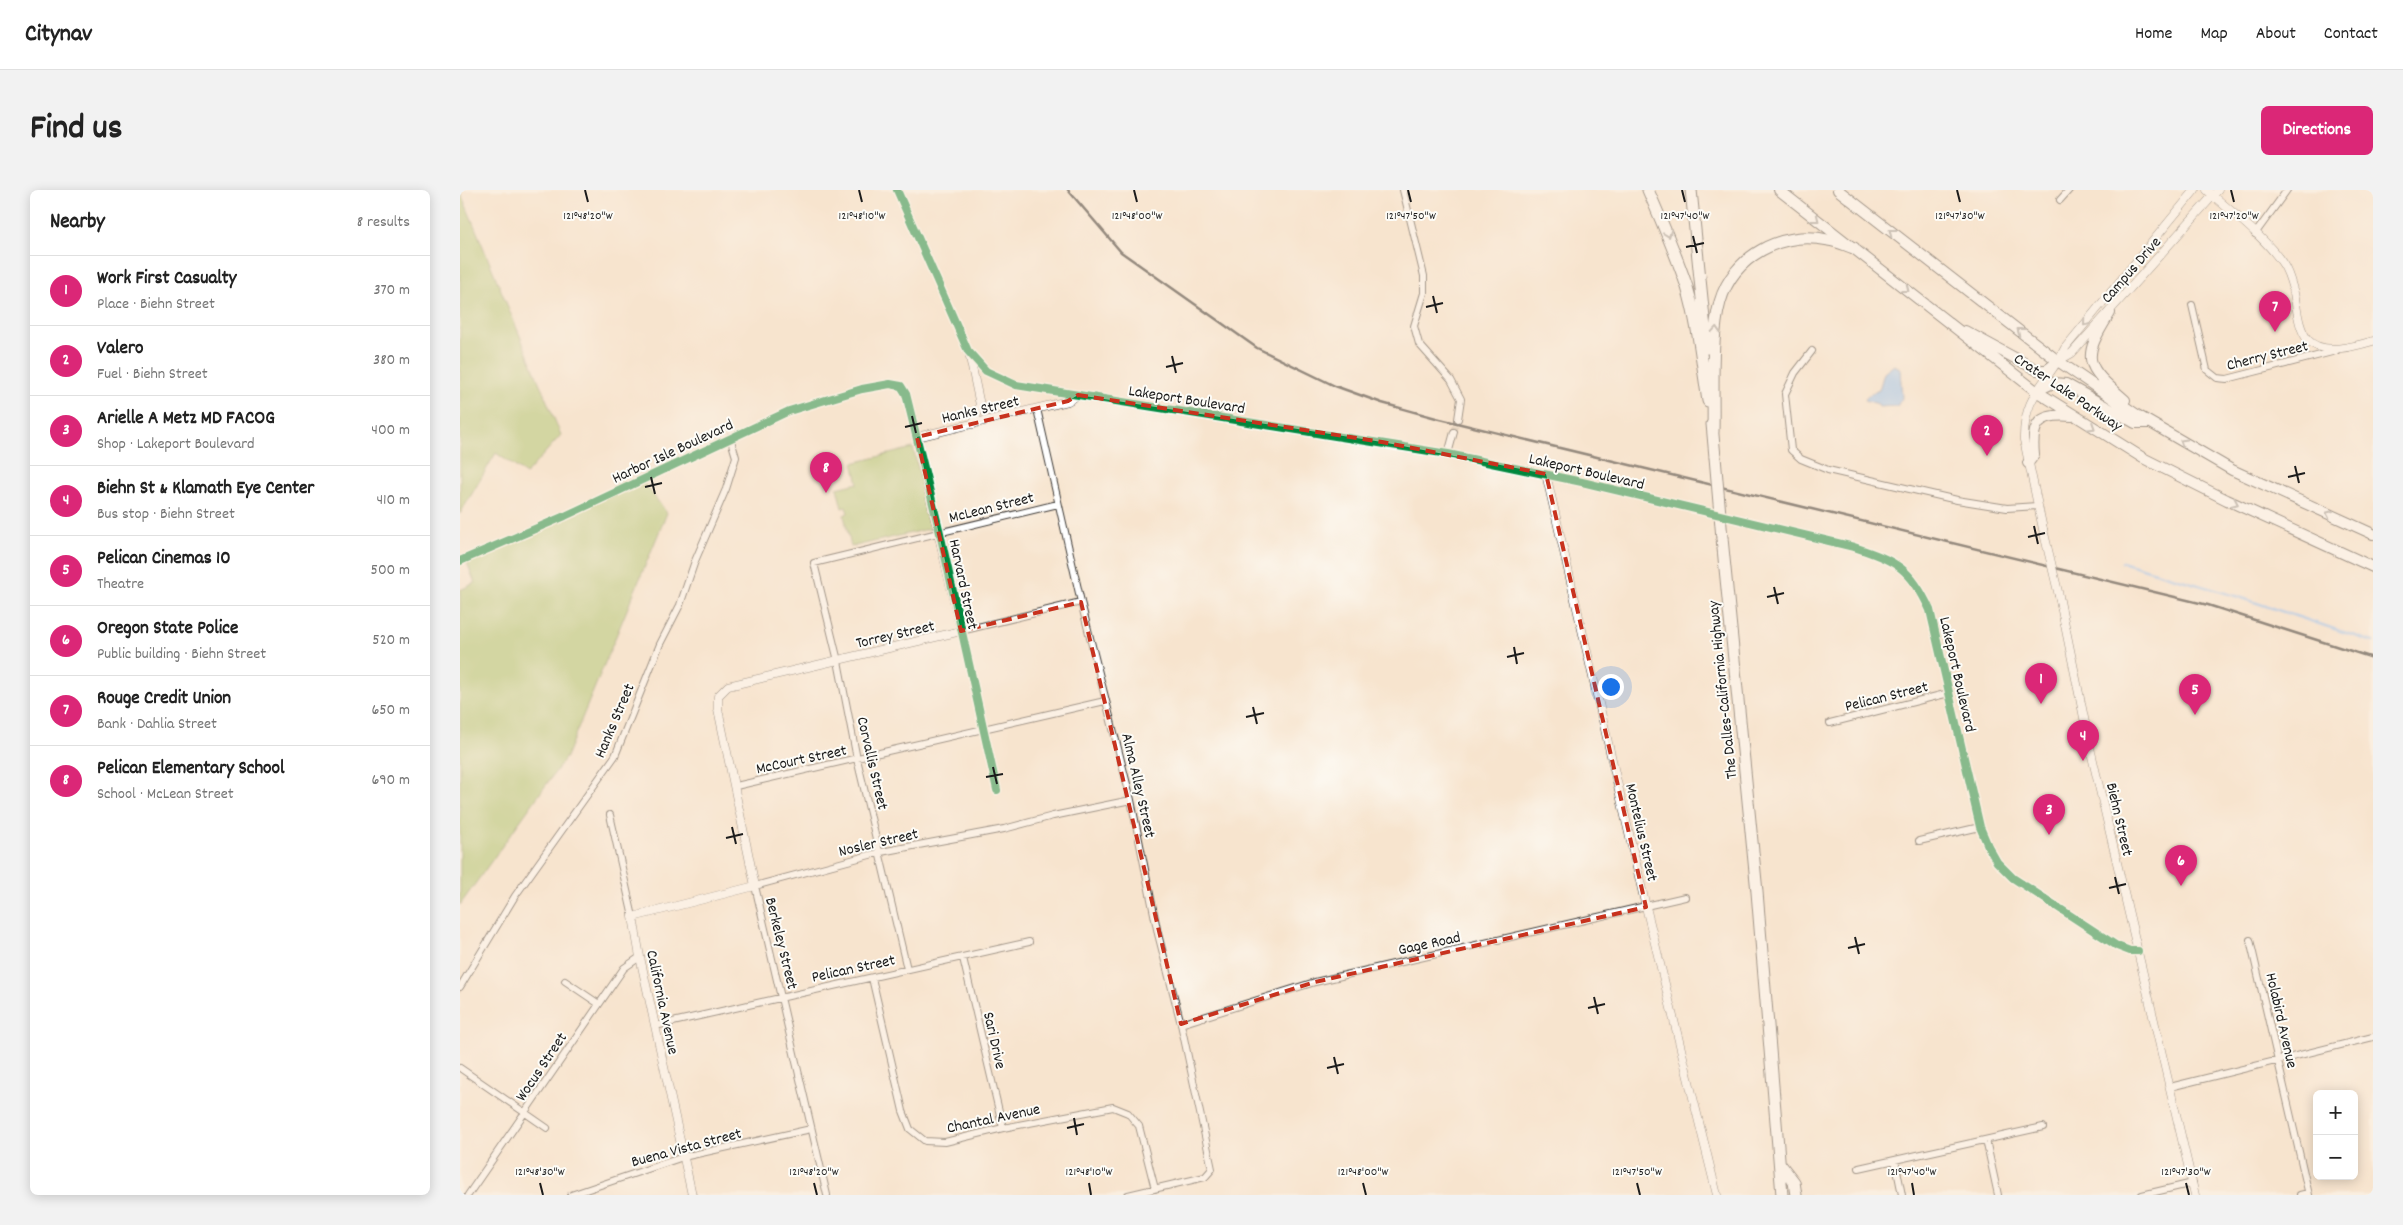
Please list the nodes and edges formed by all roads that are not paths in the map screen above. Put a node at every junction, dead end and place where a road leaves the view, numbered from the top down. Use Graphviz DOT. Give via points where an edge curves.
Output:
graph roads {
  1 [pos="897,190"];
  2 [pos="1403,190"];
  3 [pos="1648,190"];
  4 [pos="1691,190"];
  5 [pos="1779,190"];
  6 [pos="1838,190"];
  7 [pos="2069,190"];
  8 [pos="2195,190"];
  9 [pos="2287,190"];
  10 [pos="2213,192"];
  11 [pos="2060,200"];
  12 [pos="2256,234"];
  13 [pos="1854,248"];
  14 [pos="2192,304"];
  15 [pos="2110,313"];
  16 [pos="1952,325"];
  17 [pos="2373,341"];
  18 [pos="2342,349"];
  19 [pos="968,351"];
  20 [pos="1812,351"];
  21 [pos="2058,361"];
  22 [pos="901,386"];
  23 [pos="2036,391"];
  24 [pos="1078,395"];
  25 [pos="1037,409"];
  26 [pos="2076,417"];
  27 [pos="1458,419"];
  28 [pos="2152,423"];
  29 [pos="974,424"];
  30 [pos="1454,432"];
  31 [pos="1713,432"];
  32 [pos="730,437"];
  33 [pos="917,437"];
  34 [pos="1448,454"];
  35 [pos="2028,463"];
  36 [pos="1546,474"];
  37 [pos="1058,504"];
  38 [pos="2038,506"];
  39 [pos="940,533"];
  40 [pos="2373,534"];
  41 [pos="460,561"];
  42 [pos="814,563"];
  43 [pos="2373,567"];
  44 [pos="1082,602"];
  45 [pos="961,631"];
  46 [pos="838,661"];
  47 [pos="1949,693"];
  48 [pos="718,696"];
  49 [pos="1106,701"];
  50 [pos="1830,723"];
  51 [pos="983,730"];
  52 [pos="857,759"];
  53 [pos="736,786"];
  54 [pos="997,790"];
  55 [pos="1131,800"];
  56 [pos="610,815"];
  57 [pos="1980,827"];
  58 [pos="1919,841"];
  59 [pos="881,852"];
  60 [pos="755,886"];
  61 [pos="1684,897"];
  62 [pos="1646,907"];
  63 [pos="633,917"];
  64 [pos="2250,940"];
  65 [pos="1028,942"];
  66 [pos="2138,951"];
  67 [pos="640,957"];
  68 [pos="963,958"];
  69 [pos="907,969"];
  70 [pos="872,978"];
  71 [pos="565,981"];
  72 [pos="460,987"];
  73 [pos="782,997"];
  74 [pos="599,1004"];
  75 [pos="1181,1024"];
  76 [pos="655,1026"];
  77 [pos="2373,1037"];
  78 [pos="2279,1061"];
  79 [pos="460,1068"];
  80 [pos="2170,1087"];
  81 [pos="525,1112"];
  82 [pos="2043,1127"];
  83 [pos="547,1128"];
  84 [pos="1002,1128"];
  85 [pos="811,1130"];
  86 [pos="1986,1140"];
  87 [pos="683,1157"];
  88 [pos="1894,1160"];
  89 [pos="1780,1164"];
  90 [pos="1859,1168"];
  91 [pos="2192,1183"];
  92 [pos="1155,1189"];
  93 [pos="2308,1194"];
  94 [pos="468,1195"];
  95 [pos="571,1195"];
  96 [pos="692,1195"];
  97 [pos="826,1195"];
  98 [pos="1128,1195"];
  99 [pos="1716,1195"];
  100 [pos="1782,1195"];
  101 [pos="1796,1195"];
  102 [pos="1902,1195"];
  103 [pos="1998,1195"];
  104 [pos="2142,1195"];
  105 [pos="2195,1195"];
  106 [pos="2300,1195"];
  1 -- 19 [label="street, Lakeport Boulevard"];
  2 -- 27 [label="street" via="1424,276 1424,293 1414,326 1419,344 1450,380 1461,399"];
  3 -- 31 [label="highway, The Dalles-California Highway, one-way" via="1687,289"];
  4 -- 31 [label="highway"];
  5 -- 13 [label="main road, Crater Lake Parkway, one-way"];
  21 -- 6 [label="main road, Crater Lake Parkway, one-way"];
  7 -- 11 [label="street"];
  8 -- 21 [label="street, Campus Drive, one-way" via="2065,348"];
  9 -- 12 [label="street"];
  10 -- 12 [label="street"];
  10 -- 15 [label="street, Campus Drive"];
  12 -- 18 [label="street" via="2290,276 2308,340 2317,347"];
  13 -- 16 [label="main road, Crater Lake Parkway, one-way"];
  31 -- 13 [label="highway, one-way" via="1716,328 1720,301 1744,260 1762,248 1784,240 1828,239"];
  14 -- 18 [label="street, Cherry Street" via="2207,370 2217,378 2227,379"];
  15 -- 21 [label="street, Campus Drive" via="2072,354"];
  15 -- 28 [label="main road" via="2093,340 2090,354 2093,368 2103,381"];
  16 -- 21 [label="main road" via="2036,370 2047,370"];
  16 -- 23 [label="main road, Crater Lake Parkway"];
  17 -- 18 [label="street"];
  19 -- 24 [label="street, Lakeport Boulevard" via="986,371 1016,385"];
  19 -- 29 [label="street" via="980,405"];
  20 -- 38 [label="street" via="1795,373 1785,394 1791,450 1801,459 1828,470 1957,500 2007,508"];
  21 -- 23 [label="street, Campus Drive"];
  21 -- 28 [label="main road, Crater Lake Parkway"];
  22 -- 32 [label="street, Harbor Isle Boulevard" via="890,384 862,389 789,411"];
  22 -- 33 [label="street, Harvard Street"];
  23 -- 26 [label="main road, Crater Lake Parkway"];
  23 -- 28 [label="main road" via="2053,383 2066,384 2136,423"];
  23 -- 35 [label="street, Biehn Street" via="2024,425"];
  24 -- 25 [label="street, Hanks Street"];
  24 -- 34 [label="street, Lakeport Boulevard"];
  25 -- 29 [label="street, Hanks Street"];
  25 -- 37 [label="street, Alma Alley Street"];
  26 -- 35 [label="main road" via="2057,415 2042,420 2032,435 2034,455"];
  26 -- 43 [label="main road, Crater Lake Parkway, one-way" via="2143,458"];
  40 -- 28 [label="main road, Crater Lake Parkway, one-way" via="2232,470"];
  29 -- 33 [label="street, Hanks Street"];
  30 -- 34 [label="street"];
  31 -- 89 [label="highway, The Dalles-California Highway, bridge"];
  32 -- 41 [label="street, Harbor Isle Boulevard" via="565,516"];
  32 -- 72 [label="street, Hanks Street" via="736,457 726,488 695,561 684,597 660,644 615,756 515,896"];
  33 -- 39 [label="street, Harvard Street"];
  34 -- 36 [label="street, Lakeport Boulevard"];
  35 -- 38 [label="street, Biehn Street"];
  36 -- 47 [label="street, Lakeport Boulevard" via="1882,556 1904,570 1919,586 1930,610"];
  36 -- 62 [label="street, Montelius Street"];
  37 -- 39 [label="street, McLean Street"];
  37 -- 44 [label="street, Alma Alley Street"];
  38 -- 66 [label="street, Biehn Street, bridge"];
  39 -- 42 [label="street, McLean Street"];
  39 -- 45 [label="street, Harvard Street"];
  42 -- 46 [label="street, Corvallis Street"];
  44 -- 45 [label="street, Torrey Street"];
  44 -- 49 [label="street, Alma Alley Street"];
  45 -- 46 [label="street, Torrey Street"];
  45 -- 51 [label="street, Harvard Street"];
  46 -- 48 [label="street, Torrey Street" via="728,686"];
  46 -- 52 [label="street, Corvallis Street"];
  47 -- 50 [label="street, Pelican Street"];
  47 -- 57 [label="street, Lakeport Boulevard"];
  48 -- 53 [label="street, Berkeley Street" via="718,710"];
  49 -- 51 [label="street, McCourt Street"];
  49 -- 55 [label="street, Alma Alley Street"];
  51 -- 52 [label="street, McCourt Street"];
  51 -- 54 [label="street, Harvard Street"];
  52 -- 53 [label="street, McCourt Street"];
  52 -- 59 [label="street, Corvallis Street"];
  53 -- 60 [label="street, Berkeley Street"];
  55 -- 59 [label="street, Nosler Street" via="1004,829"];
  55 -- 75 [label="street, Alma Alley Street" via="1158,934"];
  56 -- 63 [label="street, California Avenue"];
  57 -- 58 [label="street"];
  57 -- 66 [label="street, Lakeport Boulevard" via="1997,862 2013,878 2117,946"];
  59 -- 60 [label="street, Nosler Street"];
  59 -- 69 [label="street, Corvallis Street"];
  60 -- 63 [label="street, Nosler Street"];
  60 -- 73 [label="street, Berkeley Street"];
  61 -- 62 [label="street, Gage Road"];
  62 -- 75 [label="street, Gage Road" via="1315,982"];
  62 -- 99 [label="street, Montelius Street"];
  63 -- 67 [label="street, California Avenue"];
  64 -- 78 [label="street, Holabird Avenue"];
  65 -- 68 [label="street, Pelican Street"];
  66 -- 80 [label="street, Biehn Street"];
  67 -- 74 [label="street, Wocus Street" via="624,968"];
  67 -- 76 [label="street, California Avenue"];
  68 -- 69 [label="street, Pelican Street"];
  68 -- 84 [label="street, Sari Drive"];
  69 -- 70 [label="street, Pelican Street"];
  70 -- 73 [label="street, Pelican Street"];
  70 -- 84 [label="street, Chantal Avenue" via="910,1129 925,1141 945,1142"];
  71 -- 74 [label="street"];
  73 -- 76 [label="street, Pelican Street"];
  73 -- 85 [label="street, Berkeley Street"];
  74 -- 81 [label="street, Wocus Street"];
  75 -- 92 [label="street, Alma Alley Street" via="1212,1169 1205,1177"];
  76 -- 87 [label="street, California Avenue"];
  77 -- 78 [label="street"];
  78 -- 80 [label="street"];
  78 -- 93 [label="street, Holabird Avenue"];
  79 -- 81 [label="street"];
  80 -- 91 [label="street, Biehn Street"];
  81 -- 83 [label="street"];
  81 -- 94 [label="street, Wocus Street"];
  82 -- 86 [label="street"];
  84 -- 92 [label="street, Chantal Avenue" via="1113,1107 1128,1113 1139,1126"];
  85 -- 87 [label="street, Buena Vista Street"];
  85 -- 97 [label="street, Berkeley Street"];
  86 -- 88 [label="street"];
  86 -- 103 [label="street"];
  87 -- 95 [label="street, Buena Vista Street"];
  87 -- 96 [label="street, California Avenue"];
  88 -- 90 [label="street"];
  88 -- 102 [label="street"];
  89 -- 100 [label="highway, The Dalles-California Highway"];
  89 -- 101 [label="highway" via="1794,1182"];
  91 -- 104 [label="street"];
  91 -- 105 [label="street, Biehn Street"];
  92 -- 98 [label="street"];
  93 -- 106 [label="street"];
}
